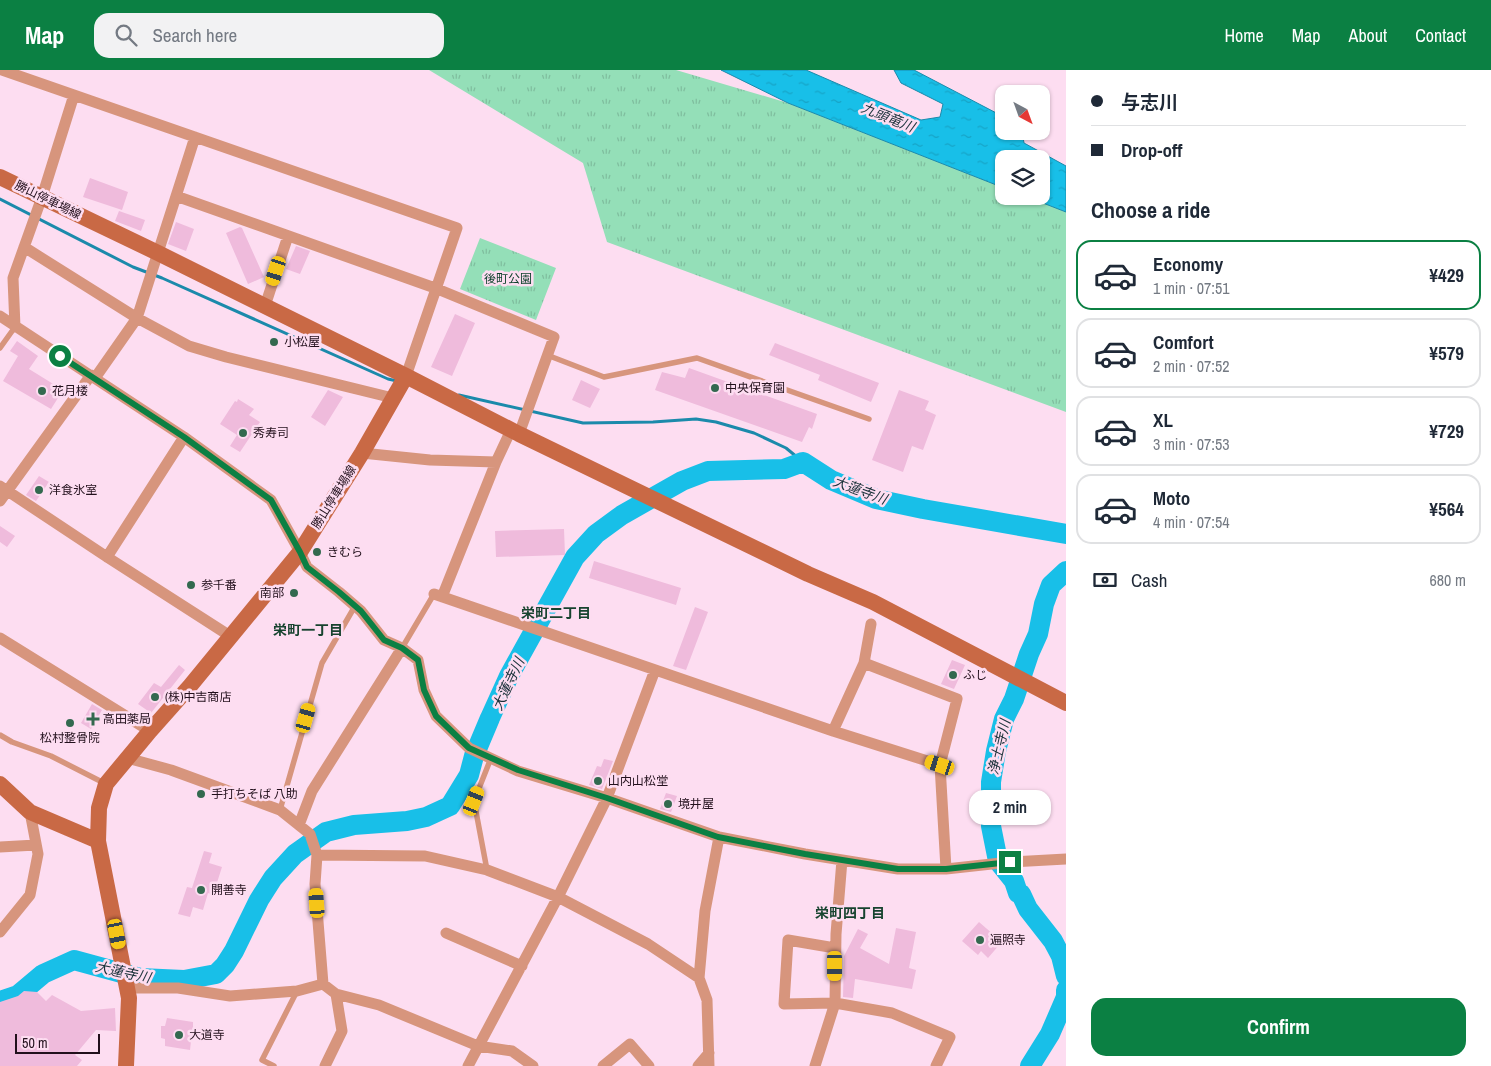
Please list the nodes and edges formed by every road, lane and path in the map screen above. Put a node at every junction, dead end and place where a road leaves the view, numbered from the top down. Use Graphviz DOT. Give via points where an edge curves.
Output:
graph roads {
  1 [pos="2,70"];
  2 [pos="74,95"];
  3 [pos="195,137"];
  4 [pos="0,177"];
  5 [pos="176,196"];
  6 [pos="42,197"];
  7 [pos="288,236"];
  8 [pos="24,247"];
  9 [pos="158,253"];
  10 [pos="435,288"];
  11 [pos="265,306"];
  12 [pos="0,316"];
  13 [pos="137,318"];
  14 [pos="15,327"];
  15 [pos="0,348"];
  16 [pos="547,356"];
  17 [pos="406,376"];
  18 [pos="93,377"];
  19 [pos="393,398"];
  20 [pos="869,419"];
  21 [pos="515,432"];
  22 [pos="184,437"];
  23 [pos="362,454"];
  24 [pos="496,462"];
  25 [pos="4,488"];
  26 [pos="0,501"];
  27 [pos="300,552"];
  28 [pos="107,557"];
  29 [pos="438,596"];
  30 [pos="355,606"];
  31 [pos="871,624"];
  32 [pos="230,636"];
  33 [pos="0,638"];
  34 [pos="402,648"];
  35 [pos="864,663"];
  36 [pos="655,670"];
  37 [pos="1066,703"];
  38 [pos="150,731"];
  39 [pos="833,731"];
  40 [pos="0,736"];
  41 [pos="127,758"];
  42 [pos="491,758"];
  43 [pos="940,765"];
  44 [pos="0,784"];
  45 [pos="106,784"];
  46 [pos="607,798"];
  47 [pos="280,810"];
  48 [pos="30,812"];
  49 [pos="300,825"];
  50 [pos="718,837"];
  51 [pos="98,841"];
  52 [pos="36,845"];
  53 [pos="0,847"];
  54 [pos="317,855"];
  55 [pos="1066,859"];
  56 [pos="842,860"];
  57 [pos="950,868"];
  58 [pos="487,870"];
  59 [pos="558,898"];
  60 [pos="0,932"];
  61 [pos="446,933"];
  62 [pos="835,948"];
  63 [pos="522,966"];
  64 [pos="699,978"];
  65 [pos="323,984"];
  66 [pos="128,988"];
  67 [pos="298,991"];
  68 [pos="336,994"];
  69 [pos="835,1003"];
  70 [pos="478,1046"];
  71 [pos="708,1053"];
  72 [pos="126,1066"];
  73 [pos="274,1066"];
  74 [pos="325,1066"];
  75 [pos="468,1066"];
  76 [pos="533,1066"];
  77 [pos="603,1066"];
  78 [pos="649,1066"];
  79 [pos="698,1066"];
  80 [pos="709,1066"];
  81 [pos="815,1066"];
  82 [pos="936,1066"];
  1 -- 2 [label="street"];
  2 -- 3 [label="street"];
  2 -- 6 [label="street"];
  3 -- 5 [label="street"];
  3 -- 10 [label="street" via="457,228"];
  4 -- 6 [label="main road, 勝山停車場線"];
  5 -- 7 [label="street"];
  5 -- 9 [label="street"];
  6 -- 8 [label="street"];
  6 -- 9 [label="main road, 勝山停車場線"];
  7 -- 10 [label="street"];
  7 -- 11 [label="street"];
  8 -- 13 [label="street"];
  8 -- 14 [label="street" via="13,278"];
  9 -- 11 [label="main road, 勝山停車場線"];
  9 -- 13 [label="street"];
  10 -- 16 [label="street" via="554,337"];
  10 -- 17 [label="street"];
  11 -- 17 [label="main road, 勝山停車場線"];
  12 -- 14 [label="street"];
  13 -- 18 [label="street"];
  13 -- 19 [label="street" via="190,346"];
  14 -- 15 [label="lane"];
  14 -- 18 [label="street"];
  16 -- 20 [label="lane" via="604,377 697,358"];
  16 -- 21 [label="street"];
  17 -- 19 [label="main road, 勝山停車場線"];
  17 -- 21 [label="main road"];
  18 -- 22 [label="street"];
  18 -- 25 [label="street"];
  19 -- 23 [label="main road, 勝山停車場線"];
  21 -- 24 [label="street"];
  21 -- 37 [label="main road" via="808,574 873,602"];
  22 -- 27 [label="street" via="271,500"];
  22 -- 28 [label="street"];
  23 -- 24 [label="street"];
  23 -- 27 [label="main road, 勝山停車場線"];
  24 -- 29 [label="street"];
  25 -- 26 [label="street"];
  25 -- 28 [label="street"];
  27 -- 30 [label="street" via="307,567"];
  27 -- 32 [label="main road, 勝山停車場線"];
  28 -- 32 [label="street"];
  29 -- 34 [label="lane"];
  29 -- 36 [label="street"];
  30 -- 34 [label="street" via="384,640"];
  30 -- 47 [label="lane" via="322,663"];
  31 -- 35 [label="street"];
  32 -- 38 [label="main road, 勝山停車場線"];
  33 -- 38 [label="street"];
  34 -- 42 [label="street" via="418,660 424,690 436,716 469,748"];
  34 -- 49 [label="street" via="312,791"];
  35 -- 39 [label="street"];
  35 -- 43 [label="street" via="957,699"];
  36 -- 39 [label="street"];
  36 -- 46 [label="street"];
  38 -- 41 [label="main road, 勝山停車場線"];
  39 -- 43 [label="street"];
  40 -- 45 [label="lane" via="51,756"];
  41 -- 45 [label="main road, 勝山停車場線"];
  41 -- 47 [label="street" via="171,770"];
  42 -- 46 [label="street" via="518,770"];
  42 -- 58 [label="lane" via="474,801"];
  43 -- 57 [label="street"];
  44 -- 48 [label="main road"];
  45 -- 51 [label="main road, 勝山停車場線" via="99,808"];
  46 -- 50 [label="street"];
  46 -- 59 [label="street"];
  47 -- 49 [label="street"];
  48 -- 51 [label="main road"];
  48 -- 52 [label="street"];
  49 -- 54 [label="street" via="310,834"];
  50 -- 56 [label="street"];
  50 -- 64 [label="street" via="705,911"];
  51 -- 66 [label="main road, 勝山停車場線"];
  52 -- 53 [label="street"];
  52 -- 60 [label="street" via="38,854 30,895"];
  54 -- 58 [label="street" via="425,856"];
  54 -- 65 [label="street" via="315,884"];
  55 -- 57 [label="street"];
  56 -- 57 [label="street" via="898,869"];
  56 -- 62 [label="street"];
  58 -- 59 [label="street"];
  59 -- 63 [label="street"];
  59 -- 64 [label="street" via="648,944"];
  61 -- 63 [label="street"];
  62 -- 69 [label="street"];
  62 -- 69 [label="street" via="788,940 784,1004"];
  63 -- 70 [label="street"];
  64 -- 71 [label="street" via="707,1000"];
  65 -- 67 [label="street"];
  65 -- 68 [label="street"];
  66 -- 67 [label="street" via="178,988 230,996"];
  66 -- 72 [label="main road, 勝山停車場線"];
  67 -- 73 [label="lane" via="262,1060"];
  68 -- 70 [label="street" via="379,1005"];
  68 -- 74 [label="street" via="342,1031"];
  69 -- 81 [label="street"];
  69 -- 82 [label="street" via="892,1013 950,1037"];
  70 -- 75 [label="street"];
  70 -- 76 [label="street" via="512,1051"];
  71 -- 79 [label="street"];
  71 -- 80 [label="street"];
  77 -- 78 [label="street" via="630,1044"];
}
